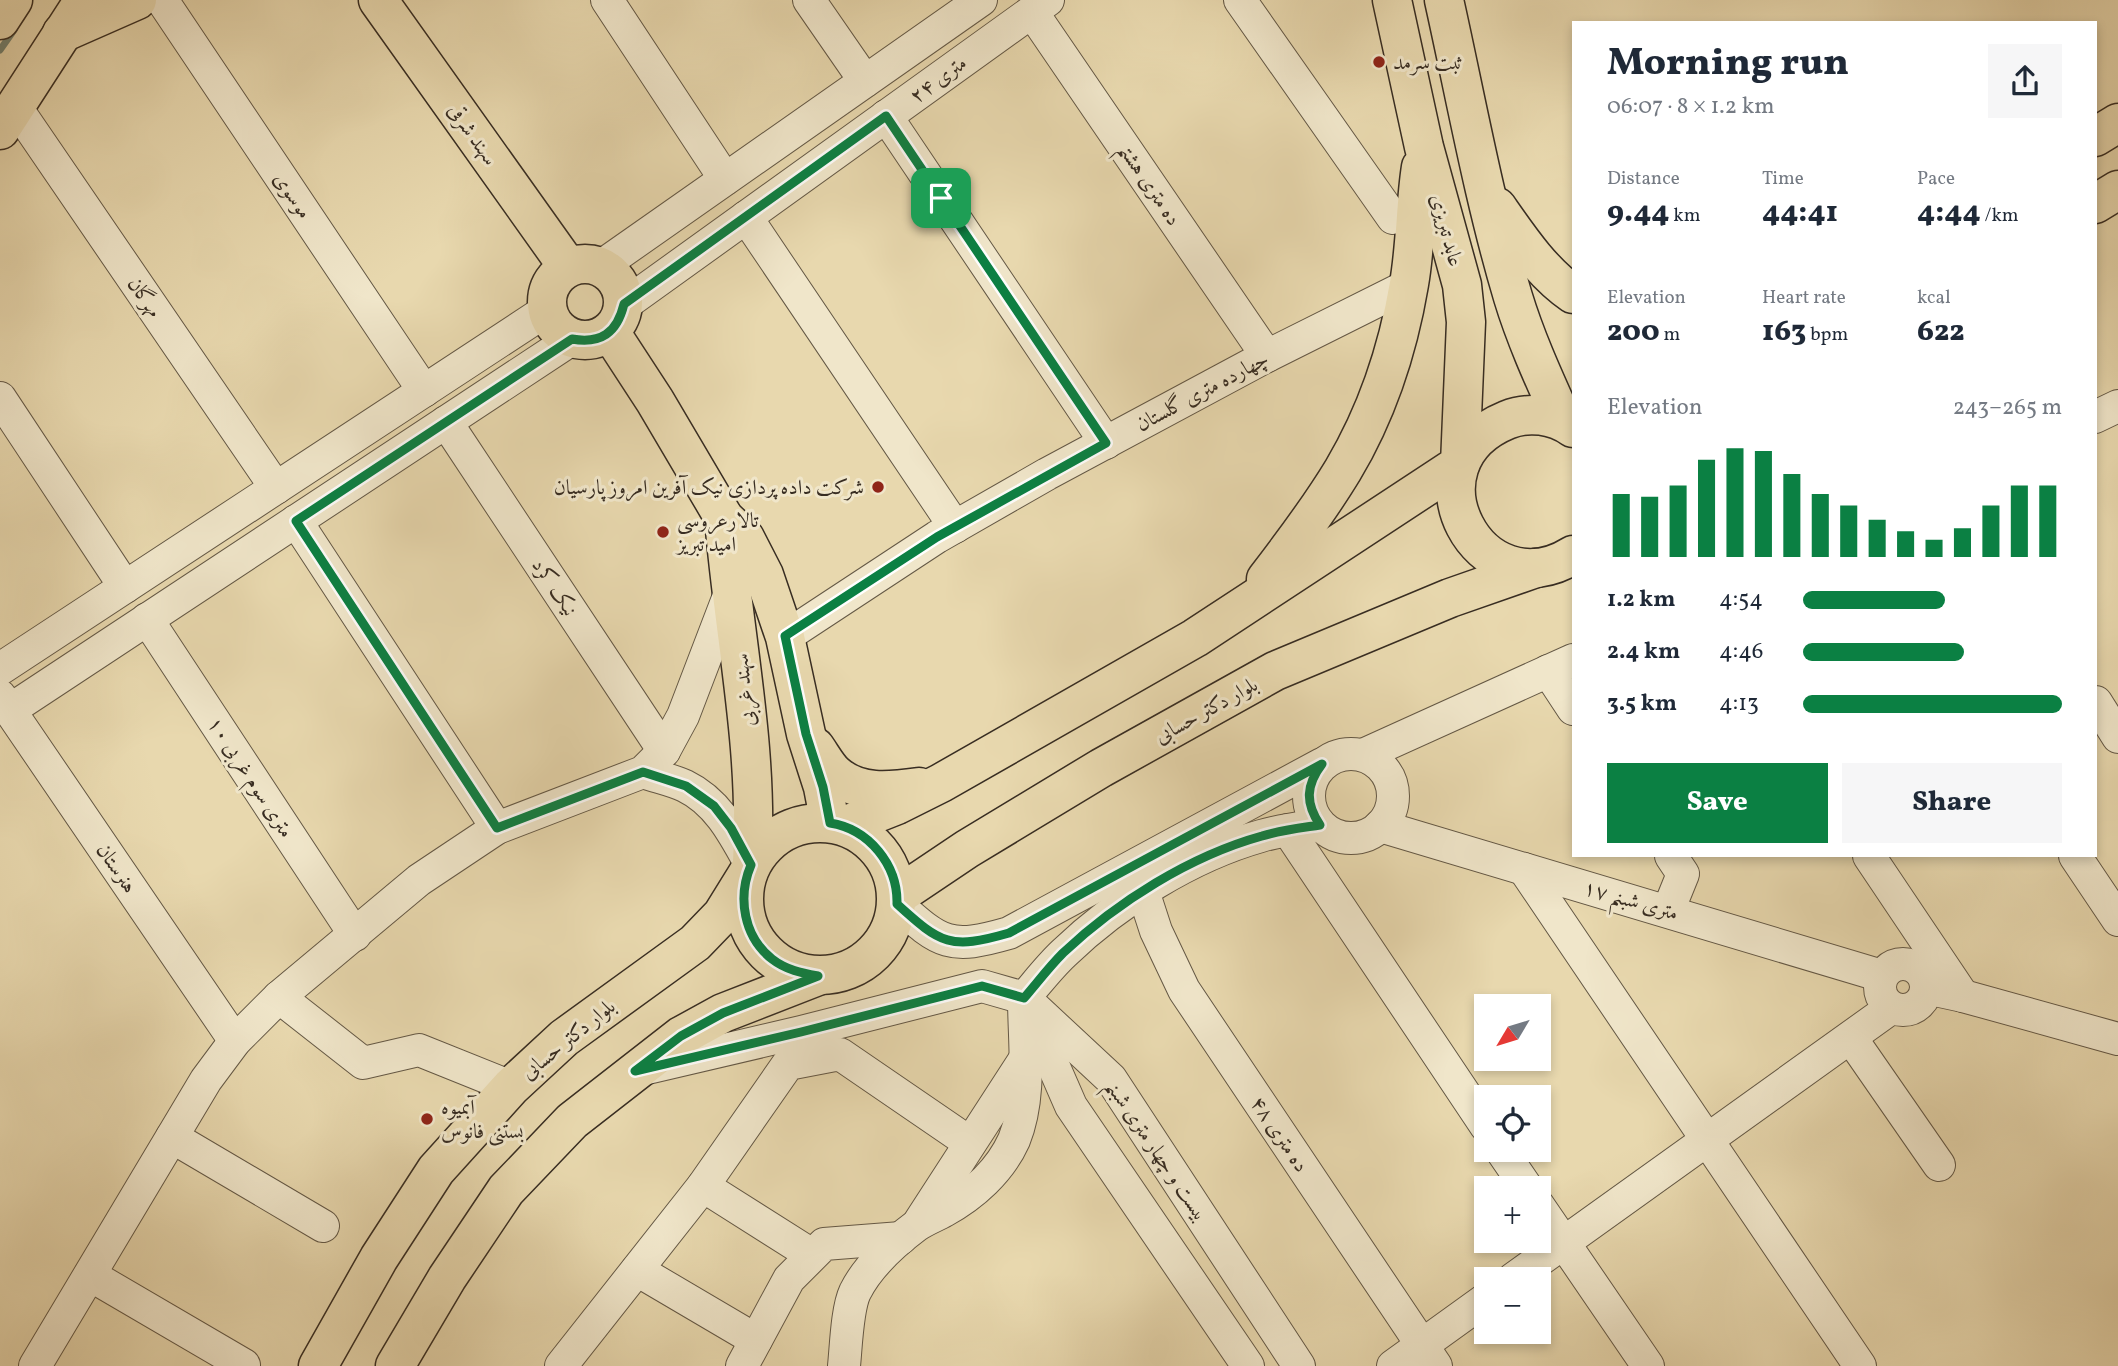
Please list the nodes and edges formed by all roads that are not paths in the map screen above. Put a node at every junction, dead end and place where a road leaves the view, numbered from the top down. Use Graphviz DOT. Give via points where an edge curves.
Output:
graph roads {
  1 [pos="13,0"];
  2 [pos="84,0"];
  3 [pos="137,0"];
  4 [pos="162,0"];
  5 [pos="379,0"];
  6 [pos="607,0"];
  7 [pos="809,0"];
  8 [pos="981,0"];
  9 [pos="1240,0"];
  10 [pos="1392,0"];
  11 [pos="1444,0"];
  12 [pos="1040,6"];
  13 [pos="0,20"];
  14 [pos="62,33"];
  15 [pos="865,81"];
  16 [pos="886,116"];
  17 [pos="7,118"];
  18 [pos="2118,123"];
  19 [pos="2097,136"];
  20 [pos="1424,147"];
  21 [pos="725,179"];
  22 [pos="2118,190"];
  23 [pos="1486,192"];
  24 [pos="2097,203"];
  25 [pos="746,217"];
  26 [pos="1393,218"];
  27 [pos="584,267"];
  28 [pos="1409,285"];
  29 [pos="1572,293"];
  30 [pos="547,310"];
  31 [pos="617,318"];
  32 [pos="572,339"];
  33 [pos="1267,356"];
  34 [pos="424,391"];
  35 [pos="0,398"];
  36 [pos="2118,406"];
  37 [pos="2097,416"];
  38 [pos="446,422"];
  39 [pos="1570,422"];
  40 [pos="1106,443"];
  41 [pos="1460,464"];
  42 [pos="276,488"];
  43 [pos="724,518"];
  44 [pos="296,521"];
  45 [pos="955,527"];
  46 [pos="1572,556"];
  47 [pos="1536,568"];
  48 [pos="125,587"];
  49 [pos="732,588"];
  50 [pos="1249,601"];
  51 [pos="147,620"];
  52 [pos="785,636"];
  53 [pos="1561,666"];
  54 [pos="0,669"];
  55 [pos="5,703"];
  56 [pos="2097,704"];
  57 [pos="1572,705"];
  58 [pos="806,734"];
  59 [pos="2118,737"];
  60 [pos="1363,755"];
  61 [pos="653,762"];
  62 [pos="1322,764"];
  63 [pos="942,783"];
  64 [pos="837,825"];
  65 [pos="1320,825"];
  66 [pos="1380,827"];
  67 [pos="497,828"];
  68 [pos="1288,830"];
  69 [pos="1672,857"];
  70 [pos="1870,857"];
  71 [pos="2076,857"];
  72 [pos="750,867"];
  73 [pos="1524,869"];
  74 [pos="1143,891"];
  75 [pos="897,900"];
  76 [pos="1668,911"];
  77 [pos="2118,920"];
  78 [pos="355,935"];
  79 [pos="818,976"];
  80 [pos="1882,976"];
  81 [pos="1926,988"];
  82 [pos="1963,996"];
  83 [pos="279,997"];
  84 [pos="1024,998"];
  85 [pos="1891,1008"];
  86 [pos="1851,1038"];
  87 [pos="2118,1039"];
  88 [pos="235,1041"];
  89 [pos="1025,1059"];
  90 [pos="635,1071"];
  91 [pos="511,1087"];
  92 [pos="1474,1108"];
  93 [pos="172,1137"];
  94 [pos="1708,1140"];
  95 [pos="970,1143"];
  96 [pos="1939,1165"];
  97 [pos="703,1186"];
  98 [pos="1551,1224"];
  99 [pos="323,1226"];
  100 [pos="909,1232"];
  101 [pos="1564,1243"];
  102 [pos="812,1255"];
  103 [pos="1530,1267"];
  104 [pos="637,1270"];
  105 [pos="90,1275"];
  106 [pos="1474,1311"];
  107 [pos="749,1353"];
  108 [pos="1429,1355"];
  109 [pos="244,1365"];
  110 [pos="35,1366"];
  111 [pos="318,1366"];
  112 [pos="395,1366"];
  113 [pos="561,1366"];
  114 [pos="844,1366"];
  115 [pos="1248,1366"];
  116 [pos="1299,1366"];
  117 [pos="1393,1366"];
  118 [pos="1648,1366"];
  119 [pos="1860,1366"];
  1 -- 13 [label="main road"];
  2 -- 14 [label="main road"];
  3 -- 14 [label="main road"];
  4 -- 34 [label="street, موسوی"];
  5 -- 27 [label="main road, سهند شرقی"];
  6 -- 21 [label="street"];
  7 -- 15 [label="street"];
  8 -- 15 [label="street, ۲۴ متری"];
  9 -- 26 [label="street"];
  10 -- 20 [label="main road, عابد تبریزی"];
  11 -- 23 [label="main road"];
  12 -- 16 [label="street, ۲۴ متری"];
  12 -- 33 [label="street, ده متری هشتم"];
  14 -- 17 [label="main road"];
  15 -- 21 [label="street, ۲۴ متری"];
  16 -- 25 [label="street, ۲۴ متری"];
  16 -- 40 [label="street"];
  17 -- 42 [label="street, مهرگان"];
  18 -- 19 [label="main road"];
  20 -- 28 [label="main road"];
  20 -- 41 [label="main road, عابد تبریزی" via="1462,285 1466,322"];
  21 -- 27 [label="street, ۲۴ متری"];
  22 -- 24 [label="main road"];
  23 -- 29 [label="main road" via="1530,252"];
  23 -- 39 [label="main road" via="1535,358"];
  25 -- 31 [label="street, ۲۴ متری"];
  25 -- 45 [label="street"];
  27 -- 30 [label="main road" via="560,273 548,291"];
  27 -- 31 [label="main road" via="613,276 621,288"];
  28 -- 33 [label="street, چهارده متری گلستان"];
  28 -- 50 [label="main road" via="1396,346 1364,431 1314,515"];
  30 -- 32 [label="main road" via="554,325"];
  30 -- 34 [label="street"];
  31 -- 32 [label="main road" via="592,341"];
  31 -- 43 [label="main road, سهند غربی" via="655,401"];
  32 -- 38 [label="street"];
  33 -- 40 [label="street, چهارده متری گلستان"];
  34 -- 42 [label="street"];
  35 -- 48 [label="street"];
  36 -- 37 [label="street"];
  38 -- 44 [label="street"];
  38 -- 61 [label="street, نیک کرد"];
  39 -- 41 [label="main road" via="1539,415 1514,416 1491,426 1473,442"];
  40 -- 45 [label="street, چهارده متری گلستان"];
  41 -- 47 [label="main road, عابد تبریزی" via="1455,488 1458,513 1469,535 1487,554 1511,565"];
  41 -- 50 [label="main road"];
  42 -- 48 [label="street"];
  43 -- 49 [label="main road, سهند غربی"];
  43 -- 52 [label="main road, سهند غربی" via="745,538 764,575"];
  44 -- 51 [label="street"];
  44 -- 67 [label="street"];
  45 -- 52 [label="street, چهارده متری گلستان"];
  46 -- 47 [label="main road, بلوار دکتر حسابی"];
  47 -- 75 [label="main road, بلوار دکتر حسابی" via="1450,598 1275,671 967,849"];
  48 -- 54 [label="street"];
  49 -- 61 [label="street" via="683,716"];
  49 -- 72 [label="main road, سهند غربی" via="755,826"];
  50 -- 63 [label="main road" via="1195,638"];
  51 -- 55 [label="street"];
  51 -- 78 [label="street, ۱۰ متری سوم غربی"];
  52 -- 58 [label="main road, سهند غربی"];
  53 -- 57 [label="street"];
  53 -- 60 [label="street"];
  55 -- 88 [label="street, هنرستان"];
  56 -- 59 [label="street"];
  58 -- 63 [label="main road" via="834,773 857,788 892,790"];
  58 -- 64 [label="main road, سهند غربی"];
  60 -- 62 [label="street" via="1341,754"];
  60 -- 66 [label="street" via="1376,762 1392,786 1389,815"];
  61 -- 67 [label="street"];
  61 -- 72 [label="street" via="714,806"];
  62 -- 65 [label="street" via="1309,788 1308,801"];
  62 -- 75 [label="street" via="1009,933 977,942 950,942 931,933"];
  63 -- 64 [label="main road" via="897,805"];
  64 -- 72 [label="main road" via="807,823 785,830 766,844"];
  64 -- 75 [label="main road" via="865,837 881,853 892,873"];
  65 -- 66 [label="street" via="1349,838"];
  65 -- 68 [label="street"];
  66 -- 73 [label="street, ۱۷ متری شبنم"];
  67 -- 78 [label="street" via="419,880"];
  68 -- 74 [label="street" via="1208,856"];
  68 -- 92 [label="street"];
  69 -- 76 [label="street" via="1683,874"];
  70 -- 82 [label="street"];
  71 -- 77 [label="street"];
  72 -- 79 [label="main road" via="743,897 746,921 757,943 773,960 794,972"];
  72 -- 91 [label="main road, بلوار دکتر حسابی" via="722,915 695,943 564,1038"];
  73 -- 76 [label="street, ۱۷ متری شبنم"];
  73 -- 94 [label="street"];
  74 -- 84 [label="street" via="1063,954"];
  74 -- 108 [label="street, ده متری ۴۸" via="1184,990"];
  75 -- 79 [label="main road" via="891,928 880,948 841,973"];
  76 -- 80 [label="street, ۱۷ متری شبنم"];
  78 -- 83 [label="street"];
  79 -- 90 [label="main road" via="723,1013 681,1036"];
  80 -- 81 [label="street" via="1894,966 1909,965 1922,974"];
  80 -- 85 [label="street" via="1881,997"];
  81 -- 82 [label="street"];
  81 -- 85 [label="street" via="1914,1008"];
  82 -- 87 [label="street"];
  83 -- 88 [label="street"];
  83 -- 91 [label="street" via="363,1063 419,1050"];
  84 -- 89 [label="street"];
  84 -- 90 [label="street" via="982,986"];
  84 -- 115 [label="street" via="1071,1106"];
  84 -- 116 [label="street, بیست و چهار متری شبنم" via="1111,1079"];
  85 -- 86 [label="street"];
  86 -- 94 [label="street"];
  86 -- 96 [label="street"];
  88 -- 93 [label="street"];
  89 -- 95 [label="street"];
  89 -- 100 [label="street" via="1019,1127 1002,1160 983,1183"];
  90 -- 112 [label="main road" via="572,1121 506,1190"];
  91 -- 111 [label="main road, بلوار دکتر حسابی" via="436,1170"];
  93 -- 99 [label="street"];
  93 -- 105 [label="street"];
  94 -- 101 [label="street"];
  94 -- 119 [label="street"];
  95 -- 97 [label="street" via="840,1054 788,1064"];
  95 -- 100 [label="street"];
  97 -- 102 [label="street"];
  97 -- 104 [label="street"];
  98 -- 101 [label="street"];
  100 -- 102 [label="street" via="824,1244"];
  100 -- 114 [label="street" via="872,1265 853,1295"];
  101 -- 103 [label="street"];
  101 -- 118 [label="street"];
  102 -- 107 [label="street" via="789,1279"];
  104 -- 107 [label="street"];
  104 -- 113 [label="street"];
  105 -- 109 [label="street"];
  105 -- 110 [label="street"];
  106 -- 108 [label="street"];
  108 -- 117 [label="street"];
}
